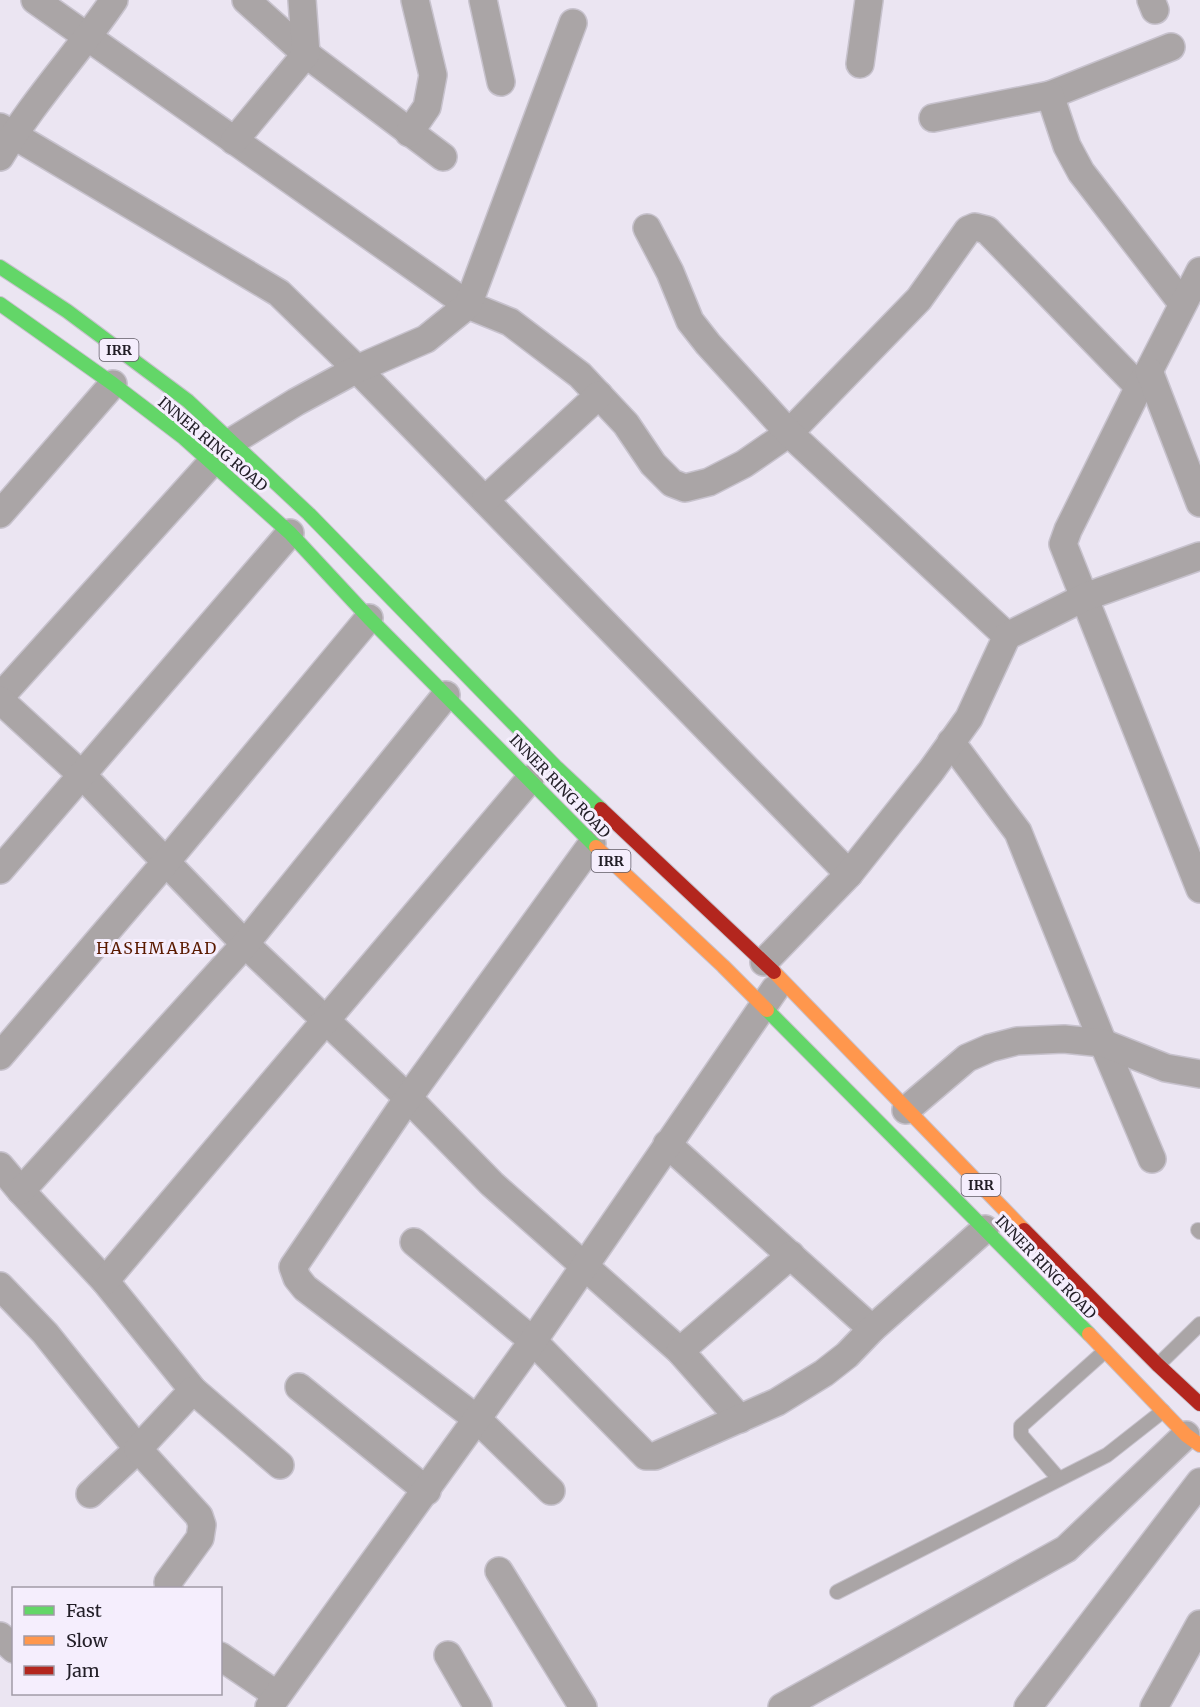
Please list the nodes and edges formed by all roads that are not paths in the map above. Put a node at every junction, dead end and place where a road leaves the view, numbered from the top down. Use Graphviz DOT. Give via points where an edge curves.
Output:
graph roads {
  1 [pos="35,0"];
  2 [pos="114,0"];
  3 [pos="246,0"];
  4 [pos="302,0"];
  5 [pos="415,0"];
  6 [pos="483,0"];
  7 [pos="869,0"];
  8 [pos="573,23"];
  9 [pos="88,37"];
  10 [pos="1171,47"];
  11 [pos="306,54"];
  12 [pos="860,64"];
  13 [pos="501,82"];
  14 [pos="1050,95"];
  15 [pos="933,118"];
  16 [pos="409,133"];
  17 [pos="4,140"];
  18 [pos="234,141"];
  19 [pos="443,158"];
  20 [pos="647,228"];
  21 [pos="0,267"];
  22 [pos="1200,272"];
  23 [pos="1182,303"];
  24 [pos="468,305"];
  25 [pos="2,309"];
  26 [pos="357,369"];
  27 [pos="1144,379"];
  28 [pos="113,384"];
  29 [pos="598,395"];
  30 [pos="789,433"];
  31 [pos="231,442"];
  32 [pos="212,462"];
  33 [pos="485,500"];
  34 [pos="1200,503"];
  35 [pos="0,514"];
  36 [pos="290,533"];
  37 [pos="1200,556"];
  38 [pos="1085,597"];
  39 [pos="369,618"];
  40 [pos="1006,636"];
  41 [pos="446,695"];
  42 [pos="0,699"];
  43 [pos="951,742"];
  44 [pos="83,776"];
  45 [pos="530,779"];
  46 [pos="592,844"];
  47 [pos="165,863"];
  48 [pos="0,870"];
  49 [pos="849,874"];
  50 [pos="1200,889"];
  51 [pos="245,944"];
  52 [pos="772,972"];
  53 [pos="762,1006"];
  54 [pos="327,1021"];
  55 [pos="1103,1043"];
  56 [pos="0,1056"];
  57 [pos="1200,1074"];
  58 [pos="408,1098"];
  59 [pos="906,1110"];
  60 [pos="668,1144"];
  61 [pos="1152,1159"];
  62 [pos="0,1166"];
  63 [pos="21,1191"];
  64 [pos="986,1229"];
  65 [pos="414,1242"];
  66 [pos="791,1255"];
  67 [pos="586,1266"];
  68 [pos="105,1281"];
  69 [pos="0,1286"];
  70 [pos="1200,1324"];
  71 [pos="872,1329"];
  72 [pos="533,1341"];
  73 [pos="680,1351"];
  74 [pos="1105,1351"];
  75 [pos="1158,1365"];
  76 [pos="298,1387"];
  77 [pos="193,1390"];
  78 [pos="1200,1404"];
  79 [pos="1163,1411"];
  80 [pos="477,1419"];
  81 [pos="740,1419"];
  82 [pos="1193,1440"];
  83 [pos="138,1449"];
  84 [pos="280,1465"];
  85 [pos="1059,1479"];
  86 [pos="1200,1482"];
  87 [pos="427,1491"];
  88 [pos="552,1491"];
  89 [pos="90,1494"];
  90 [pos="499,1572"];
  91 [pos="169,1587"];
  92 [pos="837,1592"];
  93 [pos="1200,1624"];
  94 [pos="0,1636"];
  95 [pos="12,1647"];
  96 [pos="448,1656"];
  97 [pos="222,1658"];
  98 [pos="273,1701"];
  99 [pos="786,1706"];
  100 [pos="478,1707"];
  101 [pos="583,1707"];
  102 [pos="1028,1707"];
  103 [pos="1154,1707"];
  1 -- 9 [label="street"];
  2 -- 9 [label="street"];
  3 -- 11 [label="street"];
  4 -- 11 [label="street"];
  5 -- 16 [label="street" via="434,75 427,107"];
  6 -- 13 [label="street"];
  7 -- 12 [label="street"];
  8 -- 24 [label="street"];
  9 -- 17 [label="street"];
  9 -- 18 [label="street"];
  10 -- 14 [label="street"];
  11 -- 16 [label="street"];
  11 -- 18 [label="street"];
  14 -- 15 [label="street"];
  14 -- 23 [label="street" via="1066,146 1081,172"];
  16 -- 19 [label="street"];
  17 -- 26 [label="street" via="279,293"];
  18 -- 24 [label="street"];
  20 -- 30 [label="street" via="690,321"];
  21 -- 31 [label="highway, INNER RING ROAD / IRR" via="67,311 188,401"];
  22 -- 23 [label="street"];
  23 -- 27 [label="street"];
  24 -- 26 [label="street" via="426,339"];
  24 -- 29 [label="street" via="510,322 580,375"];
  25 -- 28 [label="highway, INNER RING ROAD / IRR"];
  26 -- 31 [label="street"];
  26 -- 33 [label="street"];
  27 -- 30 [label="street" via="987,230 975,228 968,230 919,299"];
  27 -- 34 [label="street"];
  27 -- 38 [label="street" via="1063,544"];
  28 -- 32 [label="highway, INNER RING ROAD / IRR"];
  28 -- 35 [label="street"];
  29 -- 30 [label="street" via="626,424 653,464 672,483 685,488 735,469"];
  29 -- 33 [label="street"];
  30 -- 40 [label="street"];
  31 -- 52 [label="highway, INNER RING ROAD / IRR" via="309,514 555,766"];
  32 -- 36 [label="highway, INNER RING ROAD / IRR"];
  32 -- 42 [label="street"];
  33 -- 49 [label="street"];
  36 -- 39 [label="highway, INNER RING ROAD / IRR"];
  36 -- 44 [label="street"];
  37 -- 38 [label="street"];
  38 -- 40 [label="street"];
  38 -- 50 [label="street"];
  39 -- 41 [label="highway, INNER RING ROAD / IRR"];
  39 -- 47 [label="street"];
  40 -- 43 [label="street" via="969,718"];
  41 -- 45 [label="highway, INNER RING ROAD / IRR"];
  41 -- 51 [label="street"];
  42 -- 44 [label="street"];
  43 -- 49 [label="street"];
  43 -- 55 [label="street" via="1018,832"];
  44 -- 47 [label="street"];
  44 -- 48 [label="street"];
  45 -- 46 [label="highway, INNER RING ROAD / IRR"];
  45 -- 54 [label="street"];
  46 -- 53 [label="highway, INNER RING ROAD / IRR"];
  46 -- 58 [label="street"];
  47 -- 51 [label="street"];
  47 -- 56 [label="street"];
  49 -- 52 [label="street"];
  51 -- 54 [label="street"];
  51 -- 63 [label="street"];
  52 -- 53 [label="street"];
  52 -- 59 [label="highway, INNER RING ROAD / IRR"];
  53 -- 60 [label="street"];
  53 -- 64 [label="highway, INNER RING ROAD / IRR"];
  54 -- 58 [label="street"];
  54 -- 68 [label="street"];
  55 -- 57 [label="street" via="1166,1068"];
  55 -- 59 [label="street" via="1064,1039 1017,1041 990,1048 967,1058"];
  55 -- 61 [label="street"];
  58 -- 67 [label="street" via="492,1184"];
  58 -- 80 [label="street" via="295,1262 294,1273 305,1288"];
  59 -- 75 [label="highway, INNER RING ROAD / IRR"];
  60 -- 66 [label="street"];
  60 -- 67 [label="street"];
  62 -- 63 [label="street"];
  63 -- 68 [label="street"];
  64 -- 71 [label="street"];
  64 -- 74 [label="highway, INNER RING ROAD / IRR"];
  65 -- 72 [label="street"];
  66 -- 71 [label="street"];
  66 -- 73 [label="street"];
  67 -- 72 [label="street"];
  67 -- 73 [label="street"];
  68 -- 77 [label="street"];
  69 -- 83 [label="street" via="45,1333"];
  70 -- 75 [label="lane"];
  71 -- 81 [label="street" via="824,1373"];
  72 -- 80 [label="street"];
  72 -- 81 [label="street" via="646,1456 655,1456"];
  73 -- 81 [label="street"];
  74 -- 79 [label="highway, INNER RING ROAD / IRR"];
  74 -- 85 [label="lane" via="1021,1426 1021,1435"];
  75 -- 78 [label="highway, INNER RING ROAD / IRR"];
  76 -- 87 [label="street"];
  77 -- 83 [label="street"];
  77 -- 84 [label="street"];
  79 -- 82 [label="highway, INNER RING ROAD / IRR"];
  79 -- 85 [label="lane" via="1107,1455"];
  80 -- 87 [label="street"];
  80 -- 88 [label="street"];
  82 -- 99 [label="street" via="1066,1549"];
  83 -- 89 [label="street"];
  83 -- 91 [label="street" via="199,1516 202,1525 200,1538 168,1582"];
  85 -- 92 [label="lane"];
  86 -- 102 [label="street"];
  87 -- 98 [label="street"];
  90 -- 101 [label="street"];
  93 -- 103 [label="street"];
  94 -- 95 [label="street"];
  96 -- 100 [label="street"];
  97 -- 98 [label="street"];
}
